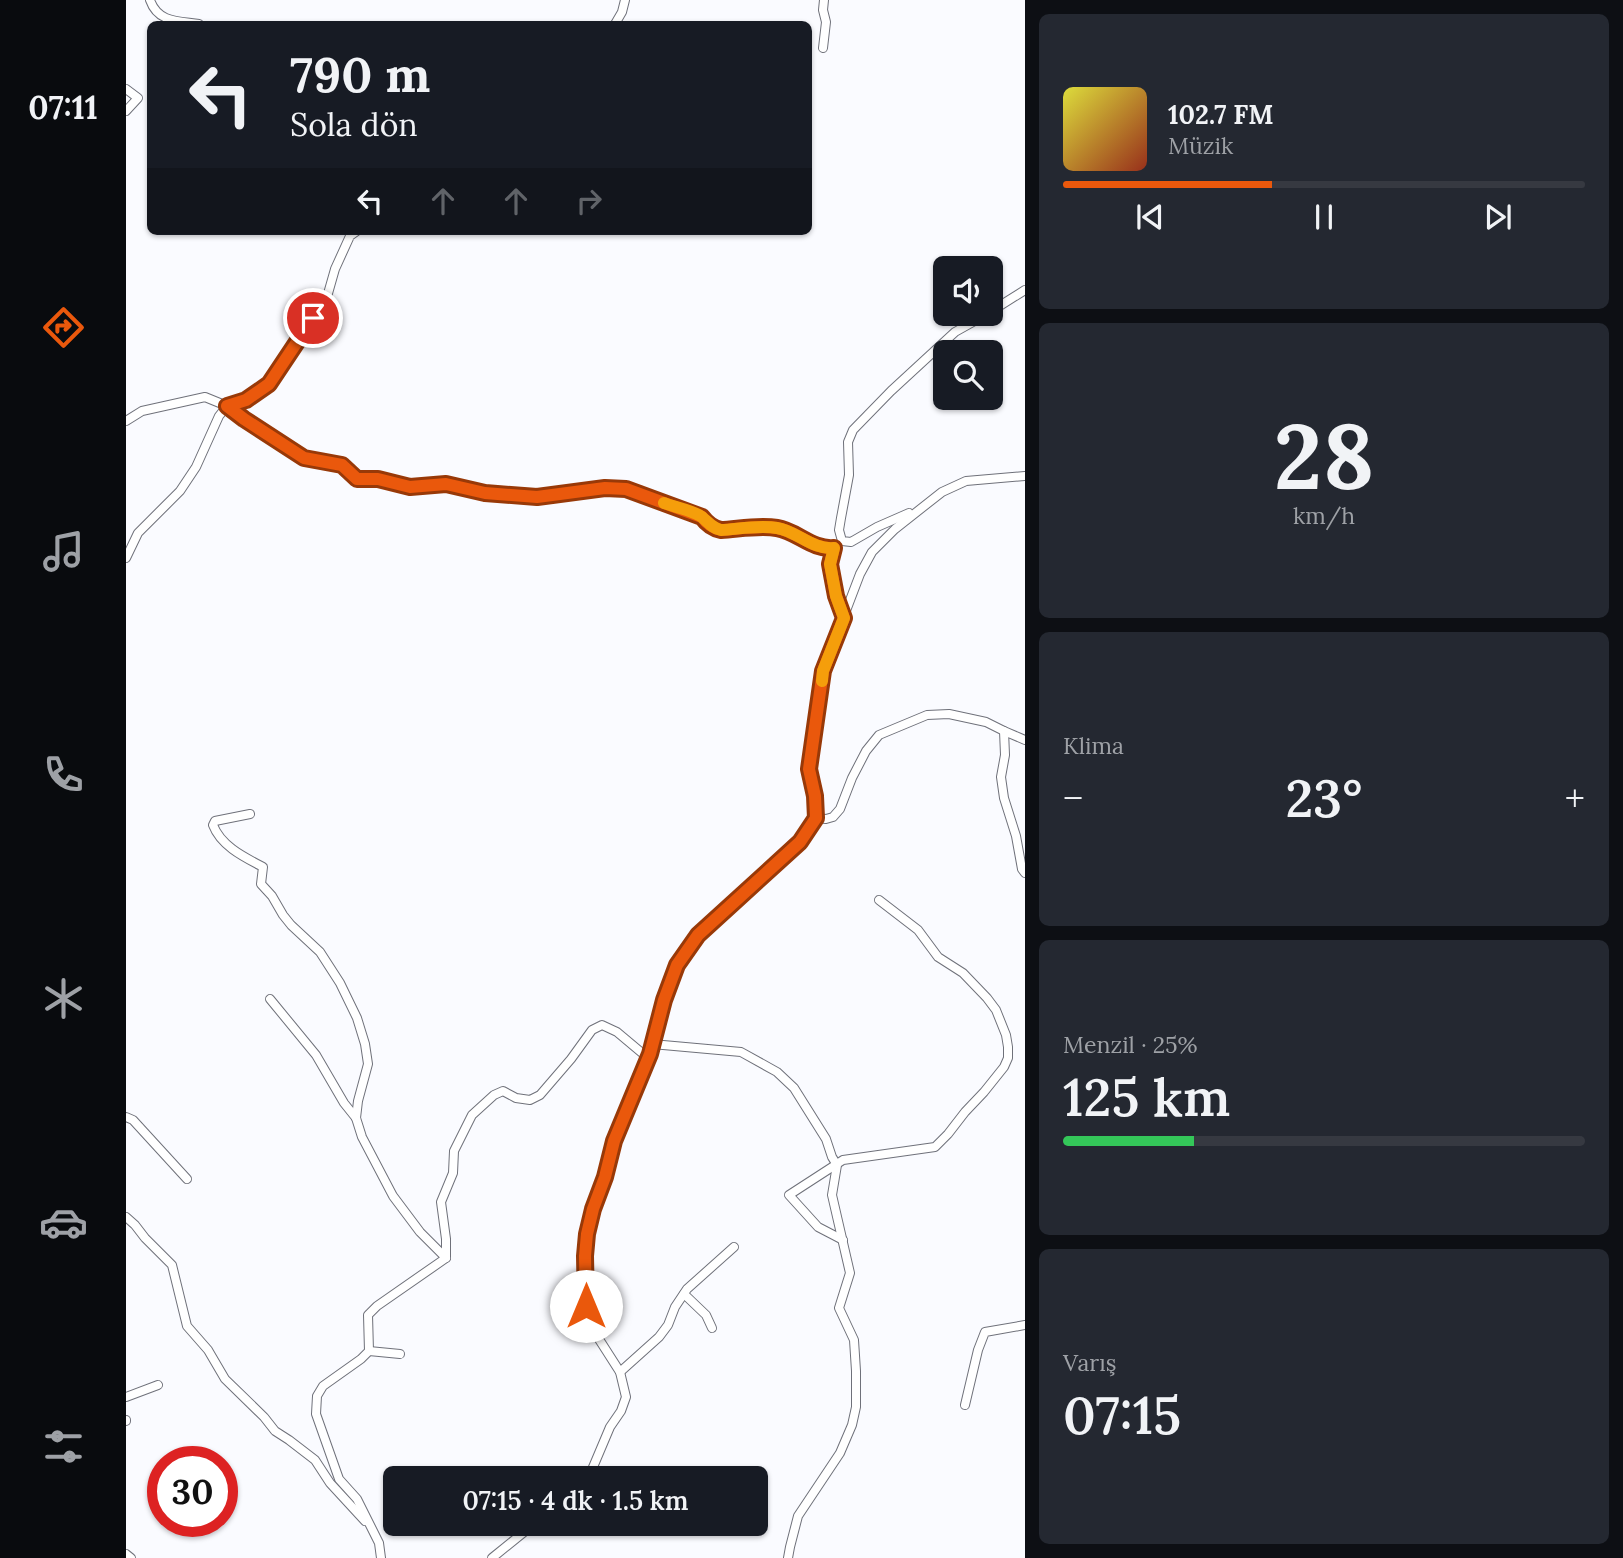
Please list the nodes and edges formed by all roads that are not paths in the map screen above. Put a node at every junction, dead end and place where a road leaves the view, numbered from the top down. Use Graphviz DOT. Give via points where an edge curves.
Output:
graph roads {
  1 [pos="150,0"];
  2 [pos="625,0"];
  3 [pos="824,0"];
  4 [pos="172,21"];
  5 [pos="617,21"];
  6 [pos="823,48"];
  7 [pos="126,89"];
  8 [pos="126,111"];
  9 [pos="351,235"];
  10 [pos="1024,290"];
  11 [pos="1003,304"];
  12 [pos="966,326"];
  13 [pos="227,406"];
  14 [pos="126,421"];
  15 [pos="1024,476"];
  16 [pos="920,509"];
  17 [pos="842,541"];
  18 [pos="834,548"];
  19 [pos="126,558"];
  20 [pos="844,618"];
  21 [pos="1004,731"];
  22 [pos="1024,740"];
  23 [pos="250,814"];
  24 [pos="816,818"];
  25 [pos="1024,873"];
  26 [pos="879,900"];
  27 [pos="270,999"];
  28 [pos="652,1044"];
  29 [pos="648,1058"];
  30 [pos="126,1117"];
  31 [pos="356,1118"];
  32 [pos="837,1165"];
  33 [pos="187,1179"];
  34 [pos="126,1217"];
  35 [pos="843,1240"];
  36 [pos="734,1247"];
  37 [pos="446,1258"];
  38 [pos="684,1294"];
  39 [pos="1024,1324"];
  40 [pos="712,1328"];
  41 [pos="369,1351"];
  42 [pos="400,1354"];
  43 [pos="620,1372"];
  44 [pos="158,1385"];
  45 [pos="126,1397"];
  46 [pos="965,1405"];
  47 [pos="594,1466"];
  48 [pos="370,1524"];
  49 [pos="519,1536"];
  50 [pos="126,1555"];
  51 [pos="131,1558"];
  52 [pos="381,1558"];
  53 [pos="492,1558"];
  54 [pos="788,1558"];
  1 -- 4 [label="street" via="153,9"];
  2 -- 5 [label="street"];
  3 -- 6 [label="street"];
  7 -- 8 [label="street" via="138,98"];
  9 -- 13 [label="street" via="327,297 269,384 246,400"];
  10 -- 11 [label="street"];
  12 -- 17 [label="street" via="853,430 839,530"];
  13 -- 14 [label="street" via="205,397 142,411"];
  13 -- 18 [label="street" via="304,458 342,465 357,479 410,487 446,484 537,497 626,489 702,517 716,529 779,528 811,544"];
  13 -- 19 [label="street" via="196,467 180,491 138,533"];
  15 -- 16 [label="street" via="966,481"];
  16 -- 17 [label="street" via="851,542"];
  16 -- 20 [label="street" via="872,552"];
  17 -- 18 [label="street"];
  18 -- 20 [label="street" via="830,564"];
  20 -- 24 [label="street" via="823,671 809,769"];
  21 -- 22 [label="street"];
  21 -- 24 [label="street" via="949,713 927,715 879,735 866,751 840,809 833,817"];
  21 -- 25 [label="street" via="1001,777"];
  23 -- 31 [label="street" via="213,825 226,844 262,867 261,884 291,925 320,951 341,983 357,1018 368,1064"];
  24 -- 28 [label="street" via="800,842 698,935 677,965"];
  26 -- 32 [label="street" via="918,930 937,957 963,973 987,998 1006,1035 1008,1058 935,1147 843,1160"];
  27 -- 31 [label="street" via="316,1055"];
  28 -- 29 [label="street"];
  28 -- 32 [label="street" via="741,1052 777,1072 794,1088"];
  29 -- 37 [label="street" via="602,1025 592,1030 540,1095 530,1100 503,1091 472,1115 454,1151 453,1173 441,1202"];
  29 -- 43 [label="street" via="614,1141 593,1209 585,1256 588,1322"];
  30 -- 33 [label="street" via="133,1119"];
  31 -- 37 [label="street" via="393,1196"];
  32 -- 35 [label="street" via="832,1195"];
  32 -- 35 [label="street" via="789,1195 818,1227"];
  34 -- 48 [label="street" via="172,1265 187,1326 225,1379 275,1431 315,1460 330,1483"];
  35 -- 54 [label="street" via="850,1273 839,1308 854,1340 856,1407 840,1453 798,1516"];
  36 -- 38 [label="street"];
  37 -- 41 [label="street" via="369,1315"];
  38 -- 40 [label="street" via="706,1315"];
  38 -- 43 [label="street" via="659,1337"];
  39 -- 46 [label="street" via="985,1332"];
  41 -- 42 [label="street"];
  41 -- 48 [label="street" via="323,1386 316,1414 340,1479"];
  43 -- 47 [label="street" via="626,1397"];
  44 -- 45 [label="street"];
  48 -- 52 [label="street"];
  49 -- 53 [label="street"];
  50 -- 51 [label="street"];
}
